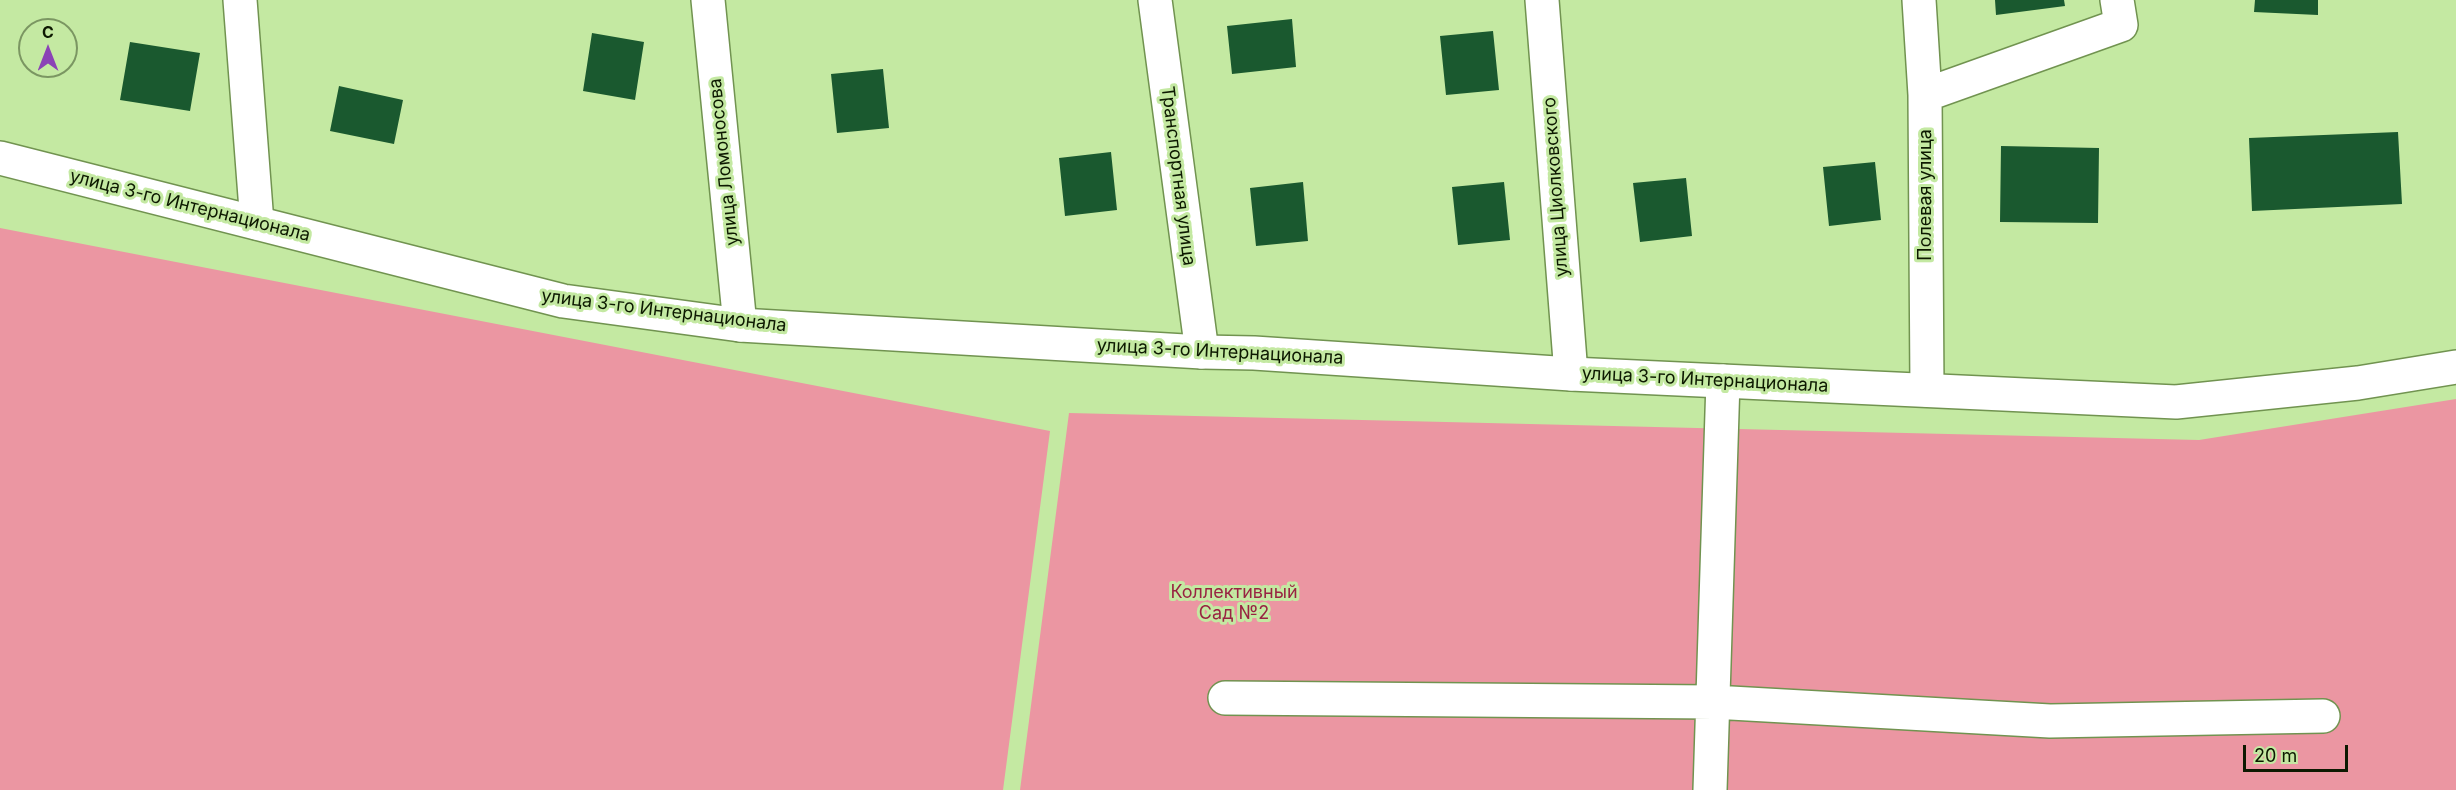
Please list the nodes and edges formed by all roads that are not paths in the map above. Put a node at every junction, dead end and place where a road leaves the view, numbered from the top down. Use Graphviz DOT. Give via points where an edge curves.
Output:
graph roads {
  1 [pos="240,0"];
  2 [pos="708,0"];
  3 [pos="1155,0"];
  4 [pos="1542,0"];
  5 [pos="1919,0"];
  6 [pos="2117,0"];
  7 [pos="1925,95"];
  8 [pos="0,158"];
  9 [pos="257,223"];
  10 [pos="740,325"];
  11 [pos="1202,352"];
  12 [pos="2456,366"];
  13 [pos="1571,374"];
  14 [pos="1723,381"];
  15 [pos="1927,390"];
  16 [pos="1225,698"];
  17 [pos="1713,702"];
  18 [pos="2323,716"];
  19 [pos="1710,790"];
  1 -- 9 [label="main road"];
  2 -- 10 [label="main road, улица Ломоносова"];
  3 -- 11 [label="main road, Транспортная улица"];
  4 -- 13 [label="main road, улица Циолковского"];
  5 -- 7 [label="main road, Полевая улица"];
  6 -- 7 [label="main road" via="2121,25"];
  7 -- 15 [label="main road, Полевая улица"];
  8 -- 9 [label="main road, улица 3-го Интернационала"];
  9 -- 10 [label="main road, улица 3-го Интернационала" via="563,301"];
  10 -- 11 [label="main road, улица 3-го Интернационала"];
  11 -- 13 [label="main road, улица 3-го Интернационала"];
  12 -- 15 [label="main road, улица 3-го Интернационала" via="2358,383 2176,402"];
  13 -- 14 [label="main road, улица 3-го Интернационала"];
  14 -- 15 [label="main road, улица 3-го Интернационала"];
  14 -- 17 [label="main road"];
  16 -- 17 [label="main road"];
  17 -- 18 [label="main road" via="2050,721"];
  17 -- 19 [label="main road"];
}
